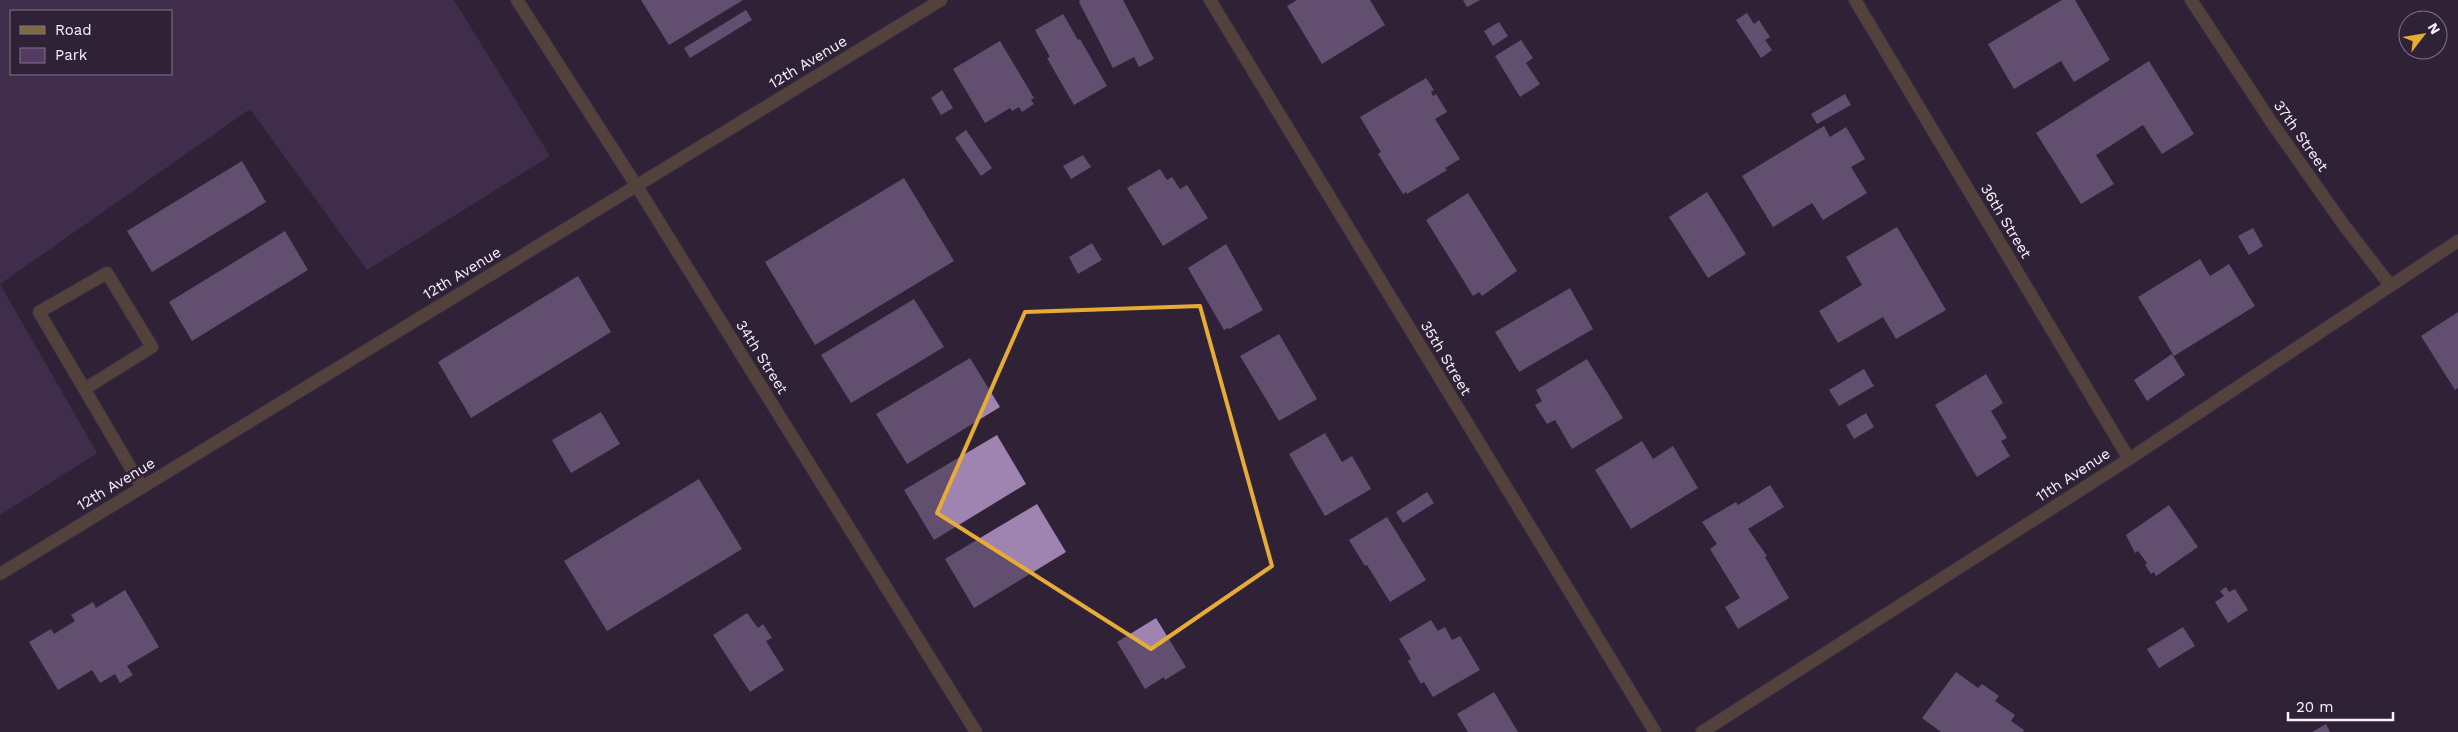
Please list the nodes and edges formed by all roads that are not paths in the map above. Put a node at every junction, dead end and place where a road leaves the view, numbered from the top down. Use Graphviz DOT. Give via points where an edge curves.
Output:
graph roads {
  1 [pos="517,0"];
  2 [pos="941,0"];
  3 [pos="1210,0"];
  4 [pos="1855,0"];
  5 [pos="2192,0"];
  6 [pos="636,185"];
  7 [pos="2458,241"];
  8 [pos="2390,285"];
  9 [pos="86,388"];
  10 [pos="2129,459"];
  11 [pos="142,487"];
  12 [pos="0,574"];
  13 [pos="976,732"];
  14 [pos="1655,732"];
  15 [pos="1702,732"];
  1 -- 6 [label="street, 34th Street"];
  2 -- 6 [label="street, 12th Avenue"];
  3 -- 14 [label="street, 35th Street"];
  4 -- 10 [label="street, 36th Street"];
  5 -- 8 [label="street, 37th Street" via="2277,131"];
  6 -- 11 [label="street, 12th Avenue"];
  6 -- 13 [label="street, 34th Street"];
  7 -- 8 [label="street, 11th Avenue"];
  8 -- 10 [label="street, 11th Avenue"];
  9 -- 9 [label="street" via="39,312 107,273 152,347"];
  9 -- 11 [label="street"];
  10 -- 15 [label="street, 11th Avenue"];
  11 -- 12 [label="street, 12th Avenue"];
}
